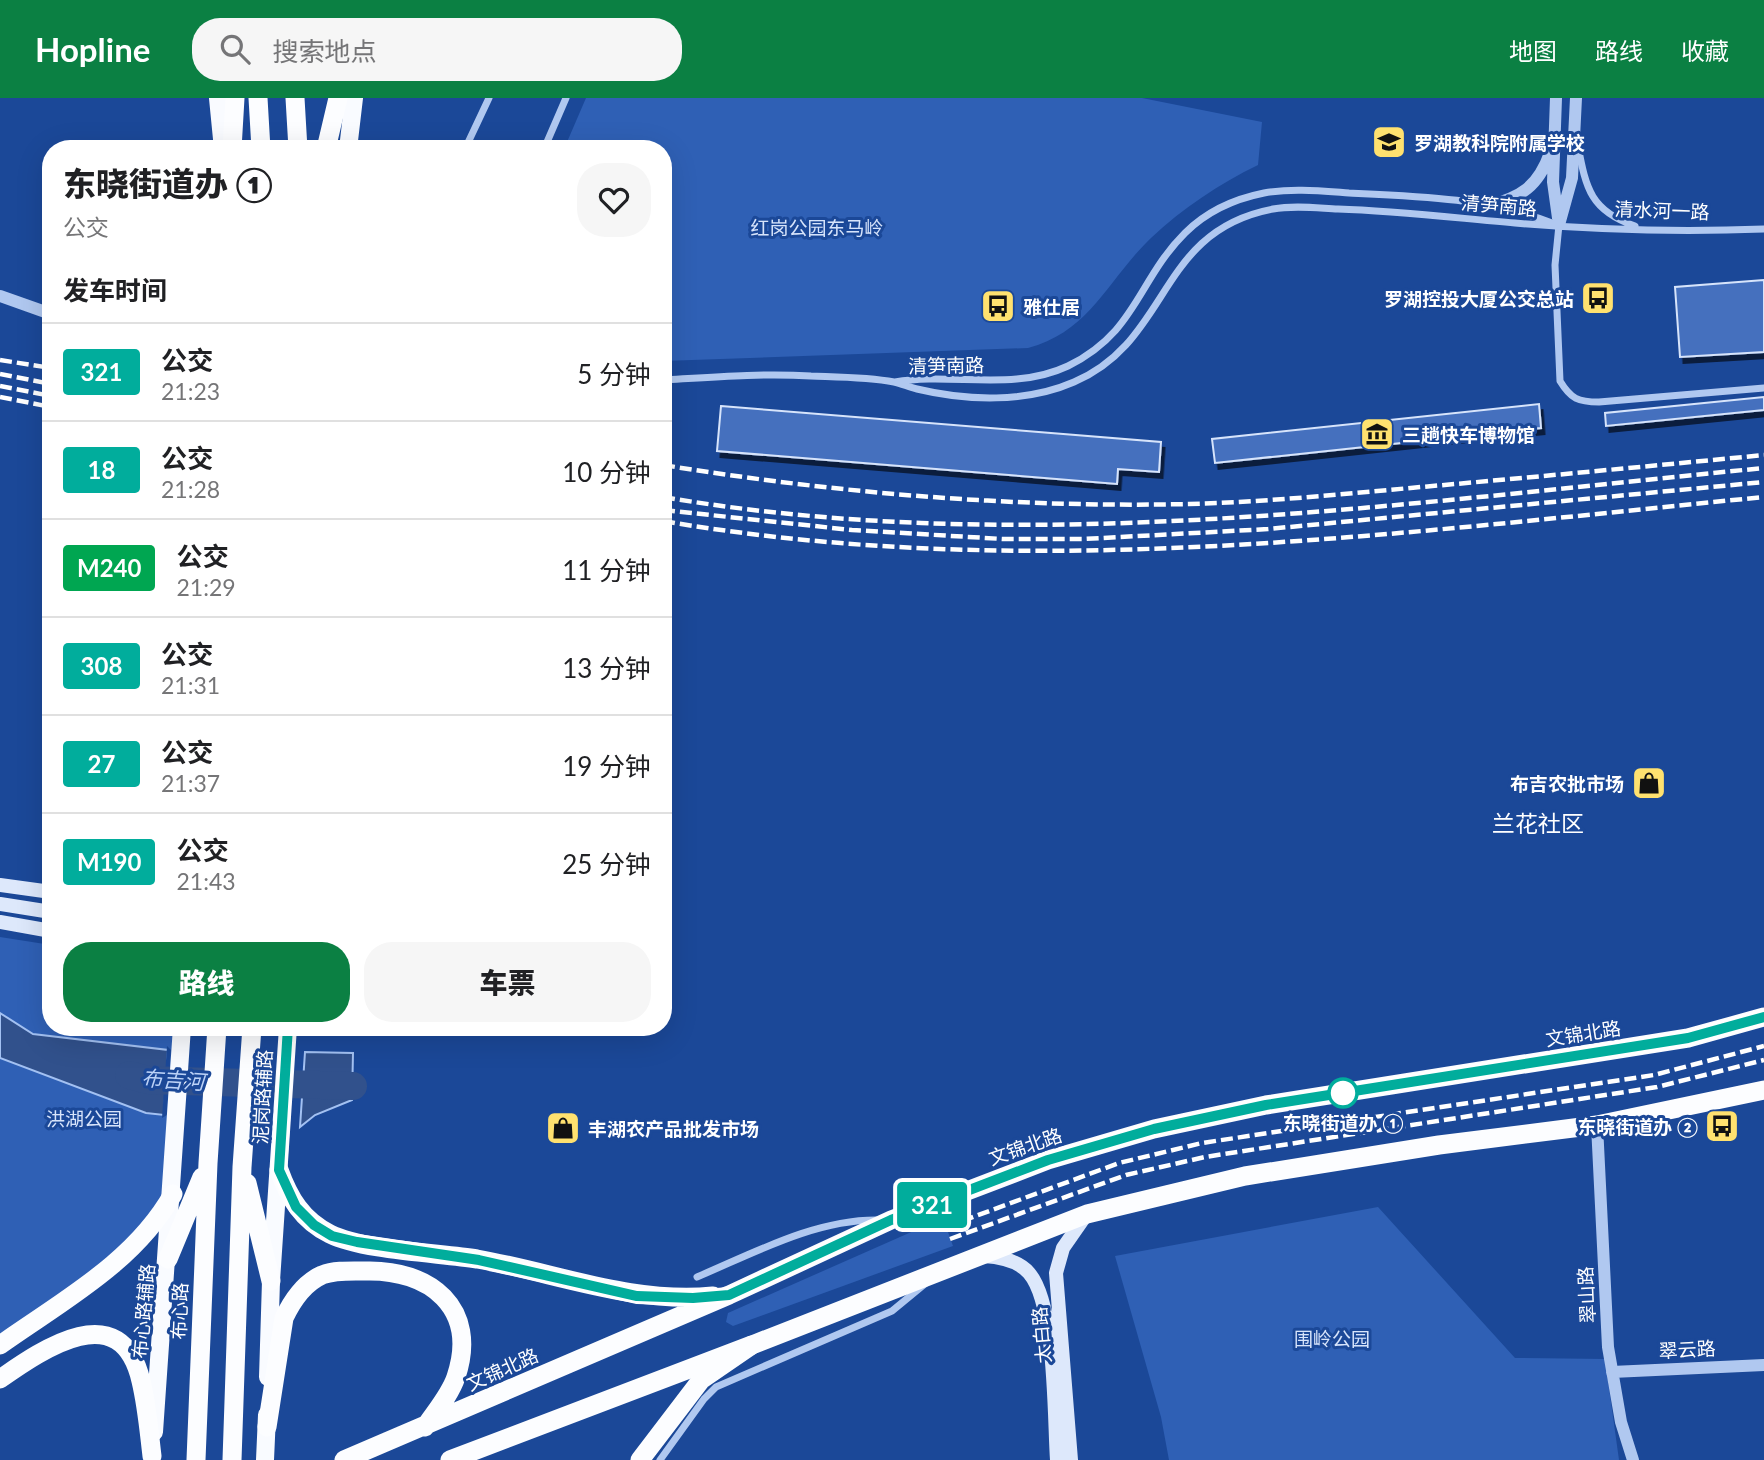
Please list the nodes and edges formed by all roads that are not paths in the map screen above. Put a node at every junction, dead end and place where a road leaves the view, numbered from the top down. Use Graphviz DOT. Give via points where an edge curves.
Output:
graph roads {
  1 [pos="218,98"];
  2 [pos="235,98"];
  3 [pos="258,98"];
  4 [pos="295,98"];
  5 [pos="338,98"];
  6 [pos="354,98"];
  7 [pos="489,98"];
  8 [pos="566,98"];
  9 [pos="1556,98"];
  10 [pos="1576,98"];
  11 [pos="1574,124"];
  12 [pos="1555,132"];
  13 [pos="222,140"];
  14 [pos="233,140"];
  15 [pos="260,140"];
  16 [pos="297,140"];
  17 [pos="328,140"];
  18 [pos="349,140"];
  19 [pos="470,140"];
  20 [pos="548,140"];
  21 [pos="1488,206"];
  22 [pos="1559,226"];
  23 [pos="1643,229"];
  24 [pos="1764,229"];
  25 [pos="0,296"];
  26 [pos="0,306"];
  27 [pos="42,311"];
  28 [pos="42,318"];
  29 [pos="672,380"];
  30 [pos="894,382"];
  31 [pos="1764,388"];
  32 [pos="0,884"];
  33 [pos="42,891"];
  34 [pos="0,904"];
  35 [pos="42,911"];
  36 [pos="0,922"];
  37 [pos="42,929"];
  38 [pos="1764,1017"];
  39 [pos="181,1036"];
  40 [pos="216,1036"];
  41 [pos="251,1036"];
  42 [pos="287,1036"];
  43 [pos="1764,1090"];
  44 [pos="1598,1125"];
  45 [pos="208,1163"];
  46 [pos="242,1167"];
  47 [pos="279,1170"];
  48 [pos="173,1194"];
  49 [pos="1087,1214"];
  50 [pos="891,1220"];
  51 [pos="976,1255"];
  52 [pos="168,1259"];
  53 [pos="932,1273"];
  54 [pos="697,1277"];
  55 [pos="271,1281"];
  56 [pos="729,1295"];
  57 [pos="0,1345"];
  58 [pos="752,1345"];
  59 [pos="1764,1365"];
  60 [pos="1612,1372"];
  61 [pos="0,1379"];
  62 [pos="267,1427"];
  63 [pos="424,1428"];
  64 [pos="152,1458"];
  65 [pos="196,1460"];
  66 [pos="232,1460"];
  67 [pos="265,1460"];
  68 [pos="344,1460"];
  69 [pos="450,1460"];
  70 [pos="640,1460"];
  71 [pos="660,1460"];
  72 [pos="1057,1460"];
  73 [pos="1071,1460"];
  74 [pos="1633,1460"];
  1 -- 13 [label="main road"];
  2 -- 14 [label="highway"];
  3 -- 15 [label="highway"];
  4 -- 16 [label="highway"];
  5 -- 17 [label="highway"];
  6 -- 18 [label="main road"];
  7 -- 19 [label="street"];
  8 -- 20 [label="street"];
  9 -- 12 [label="street"];
  10 -- 11 [label="street"];
  11 -- 22 [label="street" via="1572,178"];
  11 -- 23 [label="street" via="1586,186 1594,201 1615,219"];
  12 -- 21 [label="street" via="1534,186"];
  12 -- 22 [label="street" via="1553,182"];
  21 -- 22 [label="street, 清笋南路" via="1518,210"];
  21 -- 30 [label="street, 清笋南路" via="1430,197 1303,191 1245,198 1214,210 1186,232 1123,323 1083,358 1033,377"];
  22 -- 23 [label="street, 清水河一路"];
  22 -- 30 [label="street, 清笋南路" via="1395,211 1270,209 1225,225 1194,248 1136,335 1112,359 1076,382 1009,397 917,390"];
  22 -- 31 [label="street" via="1555,265 1560,380 1570,397 1599,402"];
  23 -- 24 [label="street, 清水河一路"];
  25 -- 27 [label="street"];
  26 -- 28 [label="street"];
  29 -- 30 [label="street, 清笋南路" via="773,374"];
  32 -- 33 [label="main road"];
  34 -- 35 [label="main road"];
  36 -- 37 [label="main road"];
  38 -- 50 [label="highway, 文锦北路" via="1688,1038 1221,1114 1048,1160"];
  39 -- 48 [label="main road, 布心路辅路"];
  40 -- 45 [label="highway, 布心路"];
  41 -- 46 [label="highway"];
  42 -- 47 [label="main road, 泥岗路辅路"];
  43 -- 44 [label="highway"];
  44 -- 49 [label="highway" via="1245,1176"];
  44 -- 60 [label="street, 翠山路"];
  45 -- 52 [label="highway"];
  45 -- 65 [label="highway, 布心路"];
  46 -- 55 [label="highway"];
  46 -- 66 [label="highway"];
  47 -- 55 [label="main road"];
  47 -- 56 [label="highway" via="296,1207 332,1236 479,1260 637,1296"];
  48 -- 52 [label="main road, 布心路辅路"];
  48 -- 57 [label="highway" via="155,1225 127,1252"];
  49 -- 51 [label="highway"];
  49 -- 73 [label="main road, 太白路" via="1063,1248 1056,1273"];
  50 -- 54 [label="street" via="852,1220 825,1226"];
  50 -- 56 [label="highway, 文锦北路"];
  51 -- 53 [label="highway"];
  51 -- 72 [label="main road, 太白路" via="1018,1264 1040,1290"];
  52 -- 64 [label="main road, 布心路辅路"];
  53 -- 58 [label="highway"];
  53 -- 71 [label="street" via="924,1286 892,1311 716,1387"];
  55 -- 62 [label="main road"];
  56 -- 63 [label="highway, 文锦北路"];
  58 -- 69 [label="highway, bridge"];
  58 -- 70 [label="highway, bridge" via="712,1370"];
  59 -- 60 [label="street, 翠云路"];
  60 -- 74 [label="street, 翠山路"];
  61 -- 64 [label="highway" via="72,1336 100,1335 121,1343 141,1380"];
  62 -- 63 [label="highway" via="284,1318 291,1302 323,1275 377,1271 404,1273 432,1284 450,1303 459,1328 456,1379"];
  62 -- 67 [label="main road"];
  63 -- 68 [label="highway, 文锦北路"];
}
